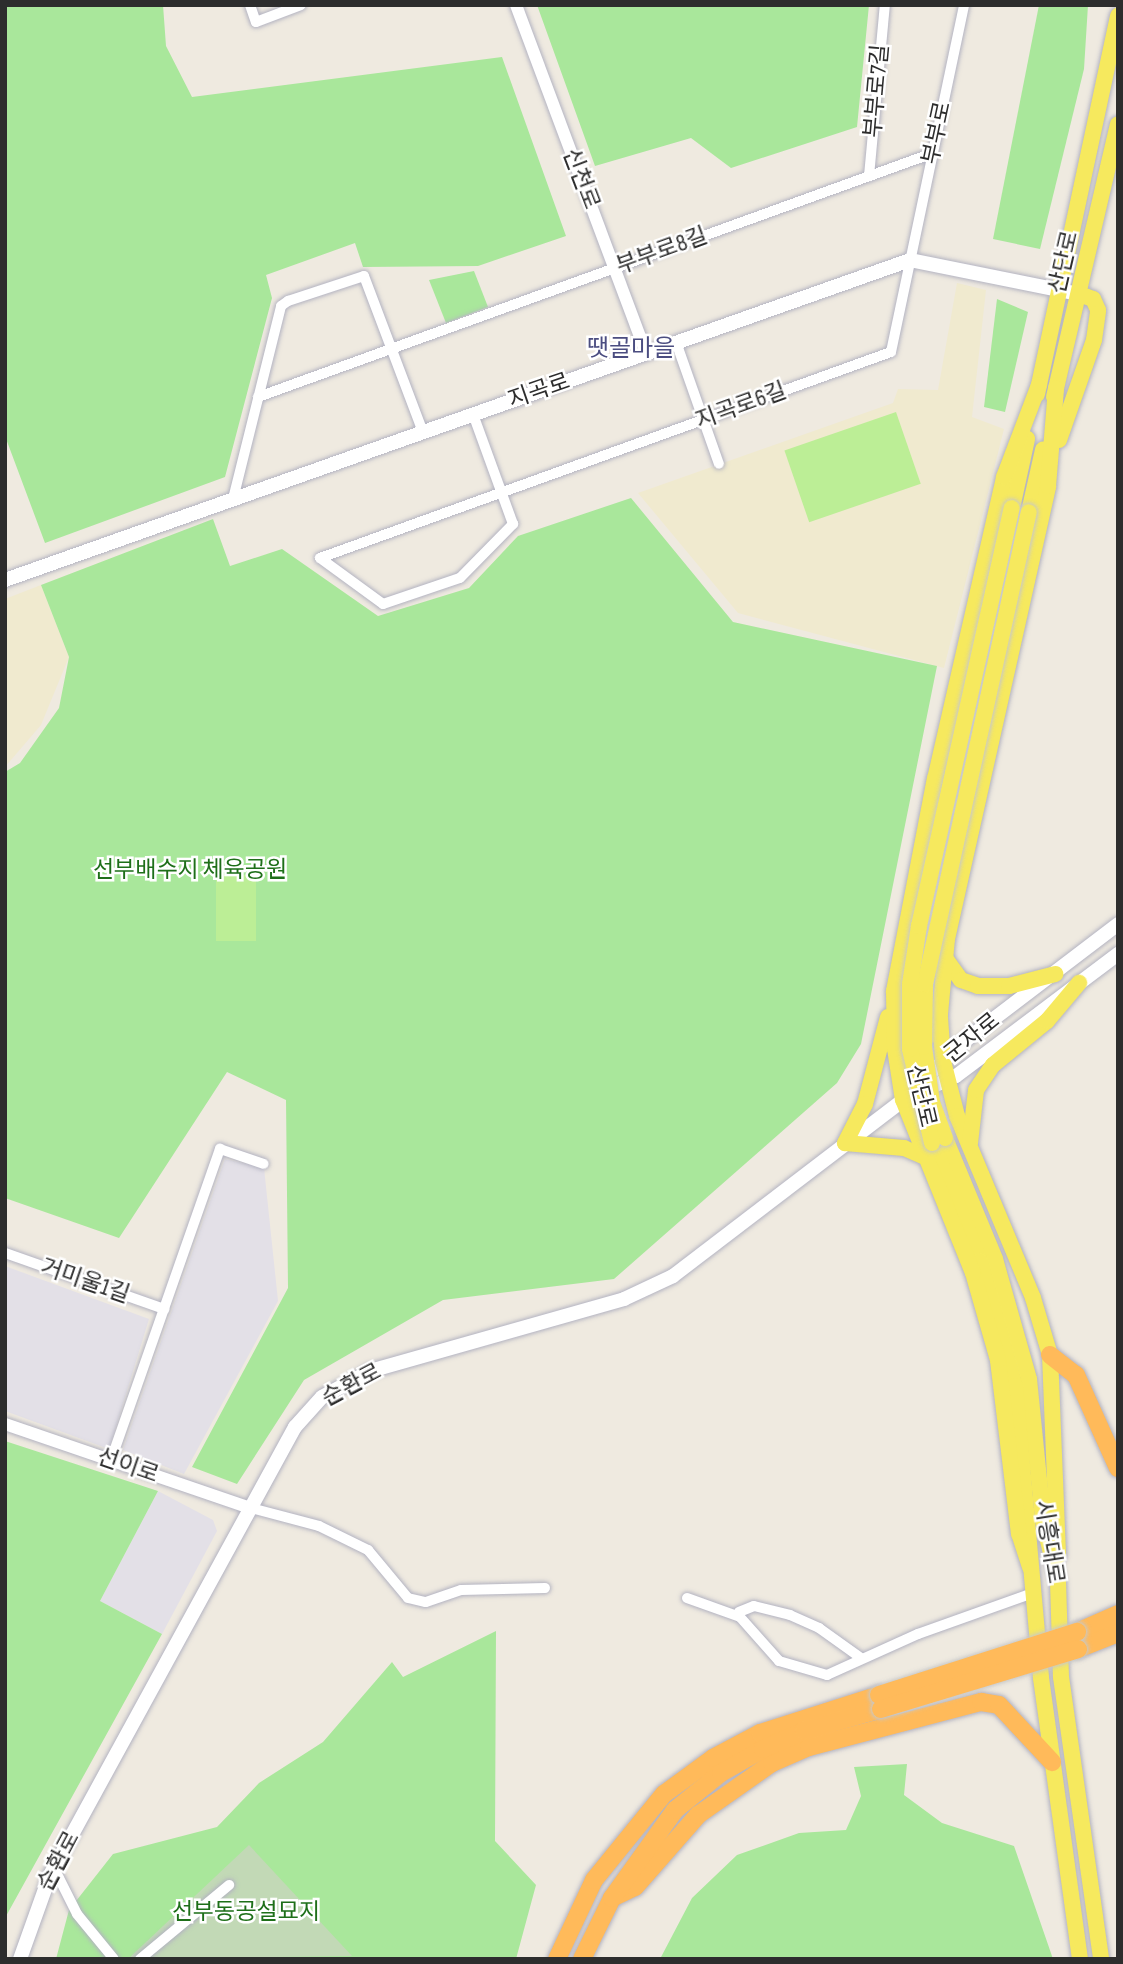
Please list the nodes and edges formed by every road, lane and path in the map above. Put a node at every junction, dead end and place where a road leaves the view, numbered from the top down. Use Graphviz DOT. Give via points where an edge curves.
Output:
graph roads {
  1 [pos="250,5"];
  2 [pos="301,5"];
  3 [pos="516,5"];
  4 [pos="885,5"];
  5 [pos="964,5"];
  6 [pos="1118,16"];
  7 [pos="1118,124"];
  8 [pos="933,153"];
  9 [pos="869,176"];
  10 [pos="910,260"];
  11 [pos="614,269"];
  12 [pos="1057,290"];
  13 [pos="1079,294"];
  14 [pos="677,342"];
  15 [pos="391,349"];
  16 [pos="646,353"];
  17 [pos="1039,385"];
  18 [pos="1056,388"];
  19 [pos="258,397"];
  20 [pos="473,414"];
  21 [pos="704,419"];
  22 [pos="423,432"];
  23 [pos="719,464"];
  24 [pos="1048,486"];
  25 [pos="502,492"];
  26 [pos="233,499"];
  27 [pos="5,580"];
  28 [pos="1118,924"];
  29 [pos="1118,954"];
  30 [pos="945,958"];
  31 [pos="1055,974"];
  32 [pos="1079,983"];
  33 [pos="895,987"];
  34 [pos="940,1014"];
  35 [pos="895,1015"];
  36 [pos="979,1031"];
  37 [pos="917,1048"];
  38 [pos="991,1049"];
  39 [pos="943,1060"];
  40 [pos="948,1081"];
  41 [pos="903,1100"];
  42 [pos="845,1143"];
  43 [pos="935,1146"];
  44 [pos="969,1147"];
  45 [pos="264,1164"];
  46 [pos="5,1254"];
  47 [pos="164,1308"];
  48 [pos="1050,1355"];
  49 [pos="5,1424"];
  50 [pos="111,1460"];
  51 [pos="1118,1468"];
  52 [pos="251,1508"];
  53 [pos="1036,1519"];
  54 [pos="1030,1567"];
  55 [pos="1058,1583"];
  56 [pos="545,1588"];
  57 [pos="1033,1593"];
  58 [pos="687,1598"];
  59 [pos="739,1612"];
  60 [pos="1118,1614"];
  61 [pos="1118,1633"];
  62 [pos="1077,1640"];
  63 [pos="861,1658"];
  64 [pos="880,1702"];
  65 [pos="1052,1762"];
  66 [pos="54,1868"];
  67 [pos="229,1885"];
  68 [pos="611,1898"];
  69 [pos="20,1959"];
  70 [pos="114,1959"];
  71 [pos="140,1959"];
  72 [pos="557,1959"];
  73 [pos="582,1959"];
  74 [pos="1080,1959"];
  75 [pos="1101,1959"];
  1 -- 2 [label="street" via="256,22"];
  3 -- 11 [label="street, 신천로"];
  4 -- 9 [label="street, 부부로7길"];
  5 -- 8 [label="street, 부부로"];
  6 -- 12 [label="main road, 산단로"];
  7 -- 13 [label="main road, 산단로"];
  8 -- 9 [label="street, 부부로8길"];
  8 -- 10 [label="street, 부부로"];
  9 -- 11 [label="street, 부부로8길"];
  10 -- 12 [label="main road"];
  10 -- 14 [label="main road, 지곡로"];
  10 -- 21 [label="street, 지곡로6길" via="891,352"];
  11 -- 15 [label="street, 부부로8길"];
  11 -- 16 [label="street, 신천로"];
  12 -- 13 [label="main road"];
  12 -- 17 [label="main road, 산단로"];
  13 -- 18 [label="main road, 산단로"];
  13 -- 24 [label="main road" via="1093,299 1098,310 1094,340 1062,428"];
  14 -- 16 [label="main road, 지곡로"];
  14 -- 21 [label="street"];
  15 -- 19 [label="street, 부부로8길"];
  15 -- 19 [label="street" via="364,276 281,306"];
  15 -- 22 [label="street"];
  16 -- 20 [label="main road, 지곡로"];
  17 -- 33 [label="main road" via="1004,477 935,779"];
  17 -- 37 [label="main road, 산단로, bridge" via="919,926 910,984"];
  18 -- 24 [label="main road"];
  18 -- 37 [label="main road, 산단로, bridge" via="931,948"];
  19 -- 26 [label="street"];
  20 -- 22 [label="main road, 지곡로"];
  20 -- 25 [label="street"];
  21 -- 23 [label="street"];
  21 -- 25 [label="street, 지곡로6길"];
  22 -- 26 [label="main road, 지곡로"];
  24 -- 30 [label="main road"];
  25 -- 25 [label="street, 지곡로6길" via="513,524 460,578 383,604 320,558"];
  26 -- 27 [label="main road, 지곡로"];
  28 -- 31 [label="main road, 군자로"];
  29 -- 32 [label="main road, 군자로"];
  30 -- 31 [label="main road" via="961,980 978,986 1009,986"];
  30 -- 34 [label="main road"];
  31 -- 36 [label="main road, 군자로"];
  32 -- 38 [label="main road, 군자로"];
  32 -- 44 [label="main road" via="1047,1021 993,1065 976,1090"];
  33 -- 35 [label="main road"];
  33 -- 42 [label="main road" via="865,1104"];
  34 -- 35 [label="main road" via="937,1028 921,1039 903,1034"];
  34 -- 39 [label="main road"];
  35 -- 41 [label="main road"];
  36 -- 38 [label="main road" via="977,1046"];
  36 -- 39 [label="main road, 군자로"];
  37 -- 43 [label="main road, 산단로, bridge" via="932,1102"];
  38 -- 40 [label="main road, 군자로"];
  39 -- 40 [label="main road"];
  39 -- 41 [label="main road, 군자로"];
  40 -- 41 [label="main road, 군자로"];
  40 -- 44 [label="main road"];
  41 -- 42 [label="main road, 순환로"];
  41 -- 43 [label="main road"];
  42 -- 43 [label="main road"];
  42 -- 52 [label="main road, 순환로" via="673,1276 624,1299 400,1361 334,1390 295,1427"];
  43 -- 44 [label="main road" via="929,1139 938,1132 958,1134"];
  43 -- 53 [label="main road, 시흥대로" via="995,1259 1018,1332 1029,1380"];
  43 -- 54 [label="main road" via="998,1360 1019,1534"];
  44 -- 48 [label="main road" via="1033,1298"];
  45 -- 47 [label="street" via="220,1149"];
  46 -- 47 [label="street, 거미울1길"];
  47 -- 50 [label="street"];
  48 -- 51 [label="highway" via="1076,1376"];
  48 -- 55 [label="main road" via="1059,1501"];
  49 -- 50 [label="street, 선이로"];
  50 -- 52 [label="street, 선이로"];
  52 -- 56 [label="street" via="319,1526 368,1550 408,1598 426,1602 461,1590"];
  52 -- 66 [label="main road, 순환로"];
  53 -- 54 [label="main road, 시흥대로"];
  53 -- 55 [label="main road, 시흥대로"];
  54 -- 57 [label="main road, 시흥대로"];
  55 -- 75 [label="main road, 시흥대로" via="1061,1677"];
  57 -- 63 [label="street"];
  57 -- 65 [label="main road, 시흥대로"];
  58 -- 63 [label="street" via="740,1617 779,1661 810,1672 827,1675"];
  59 -- 63 [label="street" via="754,1606 790,1615 819,1628"];
  60 -- 62 [label="highway"];
  61 -- 62 [label="highway"];
  62 -- 64 [label="highway, bridge"];
  64 -- 68 [label="highway" via="804,1731 721,1773 675,1810"];
  64 -- 72 [label="highway" via="760,1733 713,1758 664,1794 594,1880"];
  65 -- 68 [label="highway" via="999,1705 981,1702 809,1747 772,1763 698,1815 635,1887"];
  65 -- 74 [label="main road, 시흥대로"];
  66 -- 69 [label="main road, 순환로" via="24,1937"];
  66 -- 70 [label="street" via="77,1914"];
  67 -- 71 [label="street"];
  68 -- 73 [label="highway"];
}
